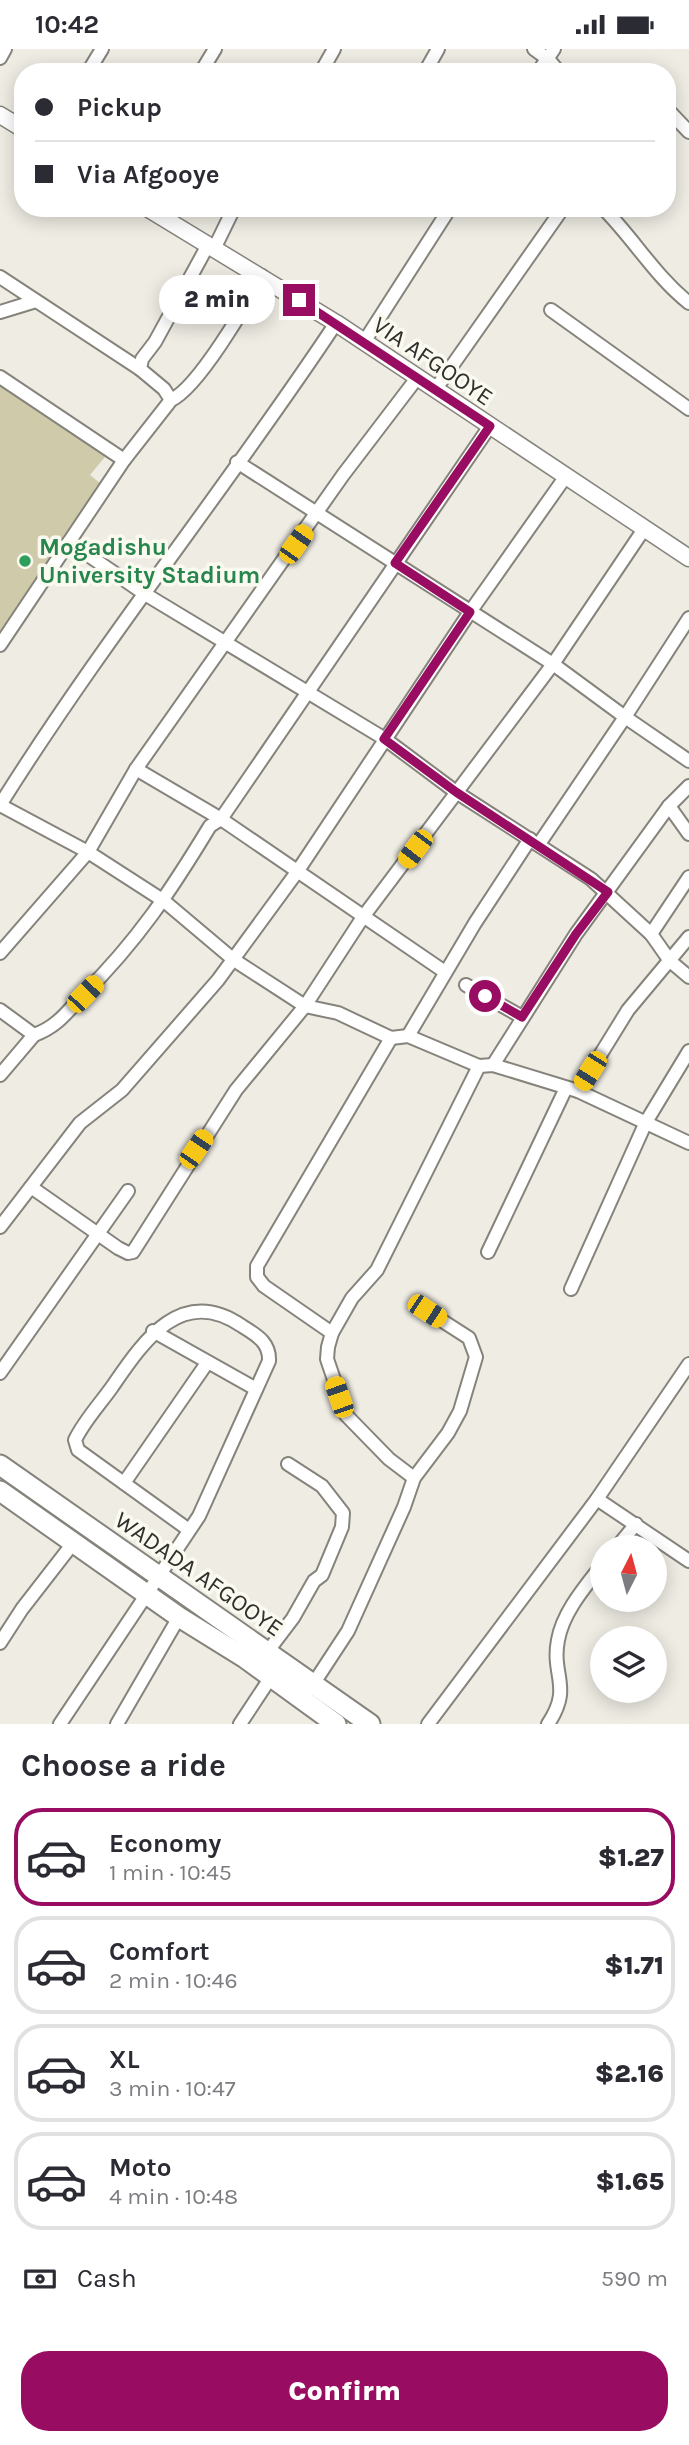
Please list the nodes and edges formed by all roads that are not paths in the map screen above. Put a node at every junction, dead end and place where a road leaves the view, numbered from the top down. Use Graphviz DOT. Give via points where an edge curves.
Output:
graph roads {
  1 [pos="5,49"];
  2 [pos="534,49"];
  3 [pos="551,54"];
  4 [pos="0,58"];
  5 [pos="676,118"];
  6 [pos="689,132"];
  7 [pos="162,217"];
  8 [pos="229,217"];
  9 [pos="444,217"];
  10 [pos="557,217"];
  11 [pos="612,217"];
  12 [pos="211,247"];
  13 [pos="0,277"];
  14 [pos="262,277"];
  15 [pos="36,301"];
  16 [pos="689,303"];
  17 [pos="551,310"];
  18 [pos="0,312"];
  19 [pos="336,323"];
  20 [pos="363,342"];
  21 [pos="140,369"];
  22 [pos="0,377"];
  23 [pos="417,378"];
  24 [pos="435,390"];
  25 [pos="171,400"];
  26 [pos="689,409"];
  27 [pos="490,426"];
  28 [pos="124,460"];
  29 [pos="237,461"];
  30 [pos="566,476"];
  31 [pos="319,512"];
  32 [pos="645,529"];
  33 [pos="69,542"];
  34 [pos="689,558"];
  35 [pos="395,563"];
  36 [pos="145,594"];
  37 [pos="470,612"];
  38 [pos="689,618"];
  39 [pos="224,642"];
  40 [pos="0,645"];
  41 [pos="553,664"];
  42 [pos="306,694"];
  43 [pos="625,716"];
  44 [pos="384,739"];
  45 [pos="689,761"];
  46 [pos="136,769"];
  47 [pos="689,786"];
  48 [pos="456,792"];
  49 [pos="0,805"];
  50 [pos="669,806"];
  51 [pos="221,819"];
  52 [pos="689,834"];
  53 [pos="535,841"];
  54 [pos="88,852"];
  55 [pos="297,872"];
  56 [pos="689,877"];
  57 [pos="608,892"];
  58 [pos="164,901"];
  59 [pos="363,917"];
  60 [pos="651,934"];
  61 [pos="689,937"];
  62 [pos="0,953"];
  63 [pos="234,960"];
  64 [pos="670,961"];
  65 [pos="445,972"];
  66 [pos="689,977"];
  67 [pos="466,985"];
  68 [pos="305,1006"];
  69 [pos="0,1010"];
  70 [pos="522,1017"];
  71 [pos="34,1035"];
  72 [pos="408,1036"];
  73 [pos="391,1038"];
  74 [pos="689,1051"];
  75 [pos="486,1065"];
  76 [pos="0,1075"];
  77 [pos="572,1089"];
  78 [pos="646,1122"];
  79 [pos="689,1143"];
  80 [pos="31,1187"];
  81 [pos="128,1191"];
  82 [pos="0,1227"];
  83 [pos="100,1234"];
  84 [pos="488,1252"];
  85 [pos="571,1289"];
  86 [pos="427,1311"];
  87 [pos="153,1331"];
  88 [pos="332,1333"];
  89 [pos="207,1363"];
  90 [pos="689,1364"];
  91 [pos="0,1373"];
  92 [pos="256,1389"];
  93 [pos="288,1465"];
  94 [pos="2,1472"];
  95 [pos="414,1478"];
  96 [pos="124,1483"];
  97 [pos="0,1491"];
  98 [pos="597,1499"];
  99 [pos="636,1524"];
  100 [pos="189,1530"];
  101 [pos="627,1535"];
  102 [pos="74,1542"];
  103 [pos="689,1561"];
  104 [pos="157,1575"];
  105 [pos="590,1582"];
  106 [pos="149,1595"];
  107 [pos="179,1617"];
  108 [pos="0,1643"];
  109 [pos="268,1651"];
  110 [pos="271,1677"];
  111 [pos="308,1693"];
  112 [pos="60,1724"];
  113 [pos="117,1724"];
  114 [pos="240,1724"];
  115 [pos="335,1724"];
  116 [pos="370,1724"];
  117 [pos="428,1724"];
  118 [pos="548,1724"];
  1 -- 4 [label="street"];
  2 -- 3 [label="street"];
  5 -- 6 [label="street"];
  7 -- 12 [label="main road, VIA AFGOOYE"];
  8 -- 12 [label="street"];
  9 -- 20 [label="street"];
  10 -- 24 [label="street"];
  11 -- 16 [label="street" via="649,265"];
  12 -- 14 [label="main road, VIA AFGOOYE"];
  12 -- 21 [label="street"];
  13 -- 15 [label="street"];
  14 -- 19 [label="main road, VIA AFGOOYE"];
  14 -- 25 [label="street" via="198,376"];
  15 -- 18 [label="street"];
  15 -- 21 [label="street"];
  17 -- 26 [label="street"];
  19 -- 20 [label="main road, VIA AFGOOYE"];
  19 -- 29 [label="street" via="276,415"];
  20 -- 23 [label="main road, VIA AFGOOYE"];
  21 -- 25 [label="street"];
  22 -- 28 [label="street"];
  23 -- 24 [label="main road, VIA AFGOOYE"];
  23 -- 31 [label="street"];
  24 -- 27 [label="main road, VIA AFGOOYE"];
  25 -- 28 [label="street"];
  27 -- 30 [label="main road, VIA AFGOOYE"];
  27 -- 35 [label="street"];
  28 -- 33 [label="street"];
  29 -- 31 [label="street"];
  29 -- 36 [label="street"];
  30 -- 32 [label="main road, VIA AFGOOYE"];
  30 -- 37 [label="street"];
  31 -- 35 [label="street"];
  31 -- 39 [label="street"];
  32 -- 34 [label="main road, VIA AFGOOYE"];
  32 -- 41 [label="street"];
  33 -- 36 [label="street"];
  33 -- 40 [label="street"];
  35 -- 37 [label="street"];
  35 -- 42 [label="street"];
  36 -- 39 [label="street"];
  36 -- 49 [label="street" via="51,723"];
  37 -- 41 [label="street"];
  37 -- 44 [label="street"];
  38 -- 43 [label="street"];
  39 -- 42 [label="street"];
  39 -- 46 [label="street"];
  41 -- 43 [label="street"];
  41 -- 48 [label="street"];
  42 -- 44 [label="street"];
  42 -- 51 [label="street"];
  43 -- 45 [label="street"];
  43 -- 53 [label="street"];
  44 -- 48 [label="street"];
  44 -- 55 [label="street"];
  46 -- 51 [label="street"];
  46 -- 54 [label="street"];
  47 -- 50 [label="street"];
  48 -- 53 [label="street"];
  48 -- 59 [label="street"];
  49 -- 54 [label="street"];
  50 -- 52 [label="street"];
  50 -- 57 [label="street"];
  51 -- 55 [label="street"];
  51 -- 58 [label="street" via="209,826"];
  53 -- 57 [label="street"];
  53 -- 65 [label="street"];
  54 -- 58 [label="street"];
  54 -- 62 [label="street"];
  55 -- 59 [label="street"];
  55 -- 63 [label="street"];
  56 -- 60 [label="street"];
  57 -- 60 [label="street"];
  57 -- 70 [label="street"];
  58 -- 63 [label="street"];
  58 -- 71 [label="street" via="123,955 58,1024"];
  59 -- 65 [label="street"];
  59 -- 68 [label="street"];
  60 -- 64 [label="street"];
  61 -- 64 [label="street"];
  63 -- 68 [label="street"];
  63 -- 80 [label="street" via="122,1090 80,1123"];
  64 -- 66 [label="street"];
  64 -- 77 [label="street" via="628,1010"];
  65 -- 72 [label="street"];
  67 -- 70 [label="street"];
  68 -- 73 [label="street" via="338,1013"];
  68 -- 83 [label="street" via="236,1090 133,1252 118,1248"];
  69 -- 71 [label="street"];
  70 -- 75 [label="street"];
  71 -- 76 [label="street"];
  72 -- 73 [label="street"];
  72 -- 75 [label="street"];
  73 -- 88 [label="street" via="257,1266 257,1277 264,1286"];
  74 -- 78 [label="street"];
  75 -- 77 [label="street"];
  75 -- 88 [label="street" via="377,1270"];
  77 -- 78 [label="street"];
  77 -- 84 [label="street"];
  78 -- 79 [label="street"];
  78 -- 85 [label="street"];
  80 -- 82 [label="street"];
  80 -- 83 [label="street"];
  81 -- 83 [label="street"];
  83 -- 91 [label="street"];
  86 -- 95 [label="street" via="469,1338 476,1357 454,1422"];
  87 -- 89 [label="street"];
  87 -- 92 [label="street" via="205,1311 228,1316 262,1339 270,1352"];
  87 -- 96 [label="street" via="75,1440 78,1450"];
  88 -- 95 [label="street" via="327,1359 346,1415"];
  89 -- 92 [label="street"];
  89 -- 96 [label="street"];
  90 -- 98 [label="street"];
  92 -- 100 [label="street" via="213,1489"];
  93 -- 109 [label="street" via="322,1486 343,1513 342,1527 322,1575"];
  94 -- 104 [label="highway, WADADA AFGOOYE"];
  95 -- 111 [label="street" via="348,1631"];
  96 -- 100 [label="street"];
  97 -- 102 [label="highway, WADADA AFGOOYE"];
  98 -- 99 [label="street"];
  98 -- 117 [label="street"];
  99 -- 101 [label="street"];
  99 -- 103 [label="street"];
  100 -- 104 [label="street"];
  102 -- 106 [label="highway, WADADA AFGOOYE"];
  102 -- 108 [label="street"];
  104 -- 106 [label="street"];
  104 -- 109 [label="highway, WADADA AFGOOYE"];
  105 -- 118 [label="street" via="558,1637 562,1695"];
  106 -- 107 [label="highway, WADADA AFGOOYE"];
  106 -- 112 [label="street"];
  107 -- 110 [label="highway, WADADA AFGOOYE"];
  107 -- 113 [label="street"];
  109 -- 111 [label="highway, WADADA AFGOOYE"];
  110 -- 111 [label="highway, WADADA AFGOOYE"];
  110 -- 114 [label="street"];
  111 -- 115 [label="highway, WADADA AFGOOYE"];
  111 -- 116 [label="highway, WADADA AFGOOYE"];
}
